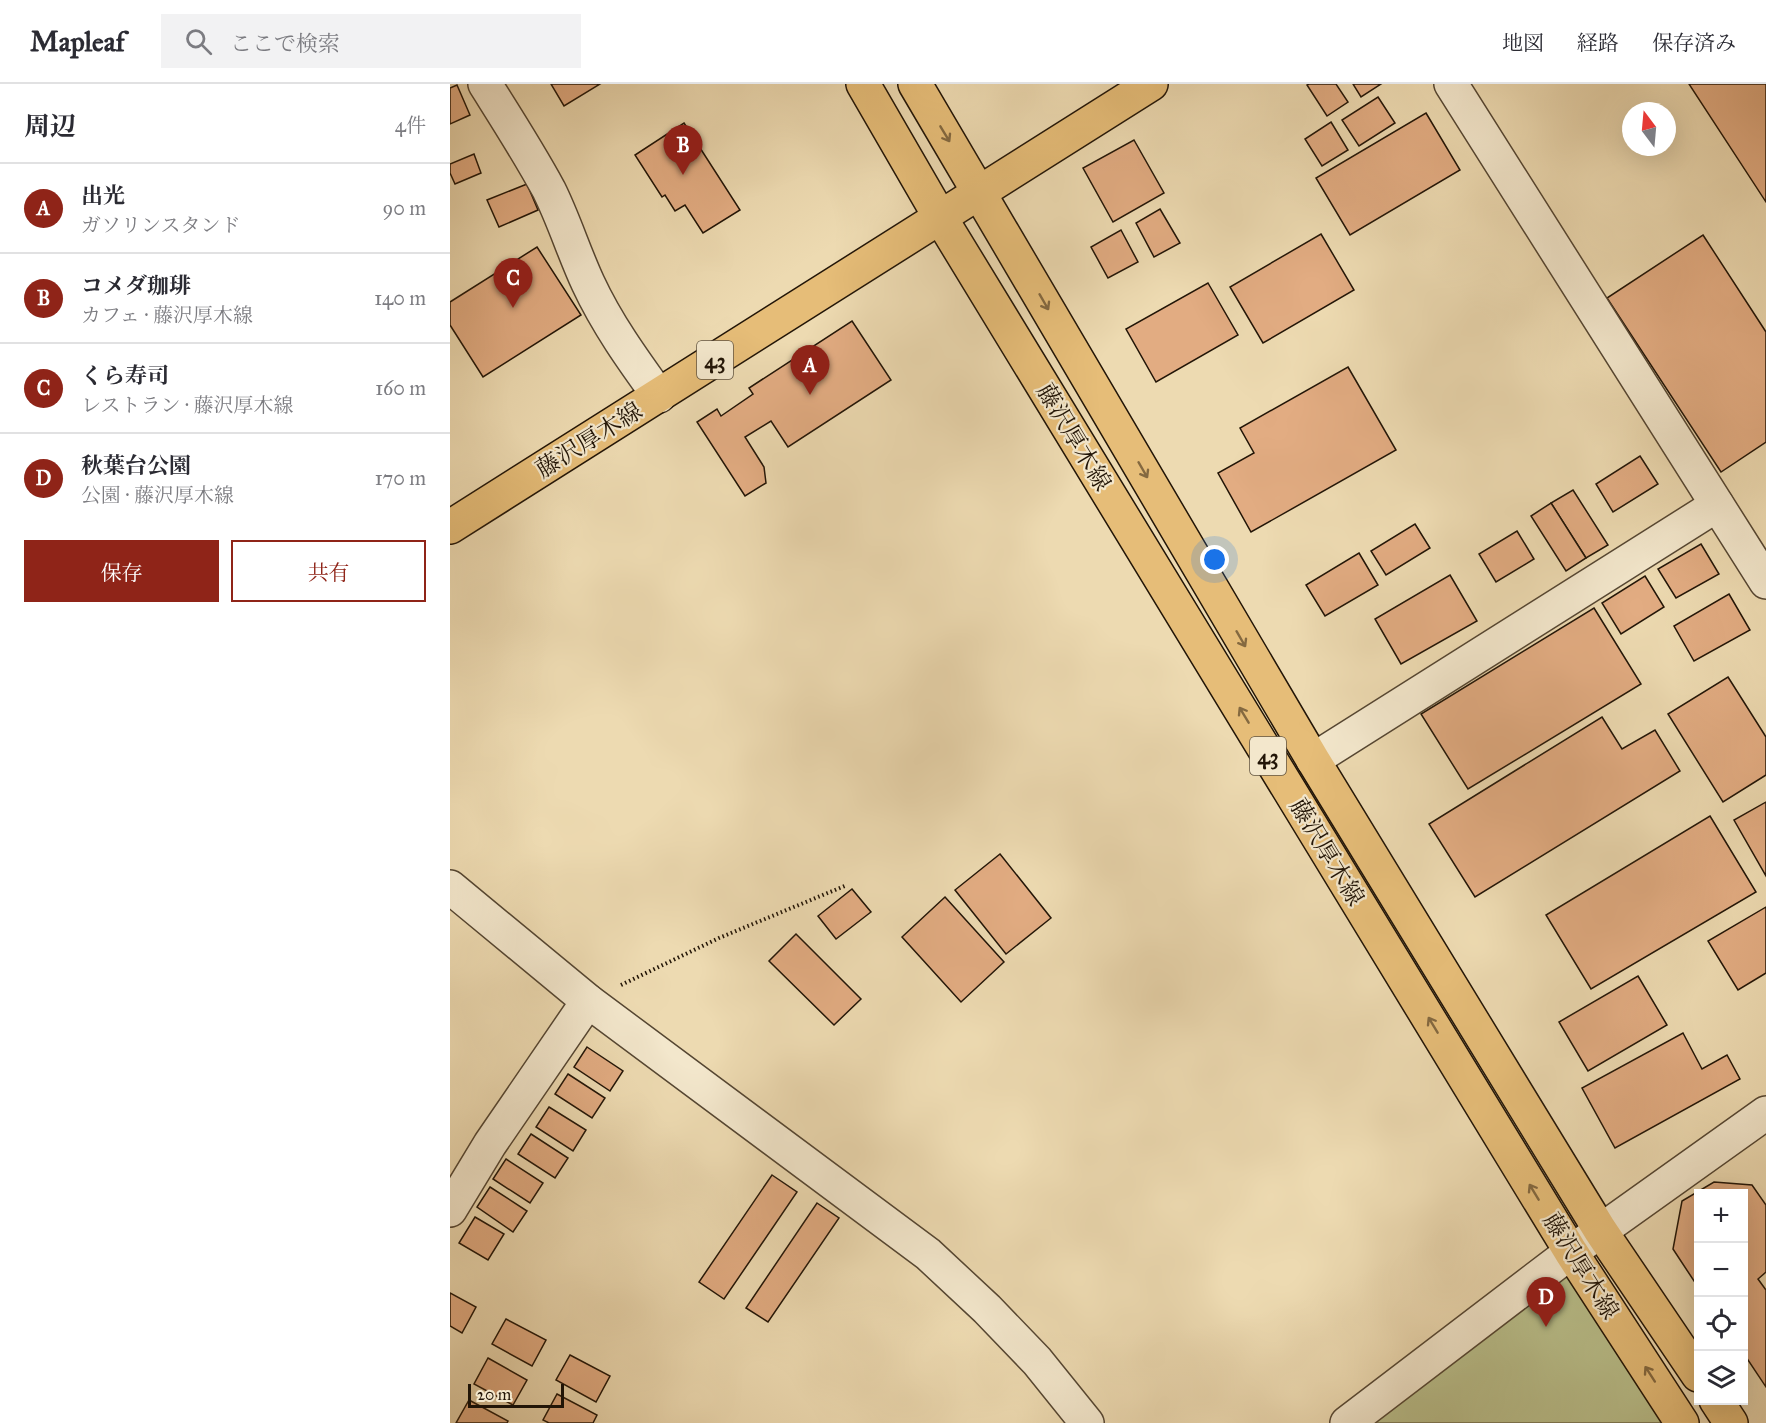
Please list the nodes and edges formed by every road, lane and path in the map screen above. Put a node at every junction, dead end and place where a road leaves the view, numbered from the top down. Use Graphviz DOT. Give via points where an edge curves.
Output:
graph roads {
  1 [pos="484,84"];
  2 [pos="862,84"];
  3 [pos="915,84"];
  4 [pos="1151,84"];
  5 [pos="1451,84"];
  6 [pos="980,193"];
  7 [pos="940,217"];
  8 [pos="658,396"];
  9 [pos="1717,505"];
  10 [pos="450,526"];
  11 [pos="1766,582"];
  12 [pos="1313,760"];
  13 [pos="847,885"];
  14 [pos="450,887"];
  15 [pos="588,1001"];
  16 [pos="1766,1113"];
  17 [pos="450,1210"];
  18 [pos="1600,1230"];
  19 [pos="1571,1252"];
  20 [pos="1694,1369"];
  21 [pos="1719,1405"];
  22 [pos="1087,1423"];
  23 [pos="1347,1423"];
  24 [pos="1682,1423"];
  25 [pos="1731,1423"];
  1 -- 8 [label="street" via="550,192 607,320"];
  2 -- 7 [label="main road, 藤沢厚木線 / 43"];
  3 -- 6 [label="main road, 藤沢厚木線 / 43, one-way"];
  4 -- 6 [label="main road"];
  5 -- 9 [label="street"];
  6 -- 7 [label="main road, 藤沢厚木線 / 43"];
  6 -- 12 [label="main road, 藤沢厚木線 / 43, one-way"];
  7 -- 8 [label="main road, 藤沢厚木線 / 43"];
  19 -- 7 [label="main road, 藤沢厚木線 / 43, one-way"];
  8 -- 10 [label="main road, 藤沢厚木線 / 43"];
  9 -- 11 [label="street"];
  9 -- 12 [label="street"];
  12 -- 18 [label="main road, 藤沢厚木線 / 43"];
  13 -- 15 [label="path" via="719,938"];
  14 -- 15 [label="street"];
  15 -- 17 [label="street"];
  15 -- 22 [label="street" via="928,1254 1037,1361"];
  16 -- 18 [label="street"];
  18 -- 19 [label="street"];
  18 -- 20 [label="main road, 藤沢厚木線 / 43"];
  19 -- 23 [label="street"];
  24 -- 19 [label="main road, 藤沢厚木線 / 43, one-way"];
  21 -- 25 [label="main road"];
}
